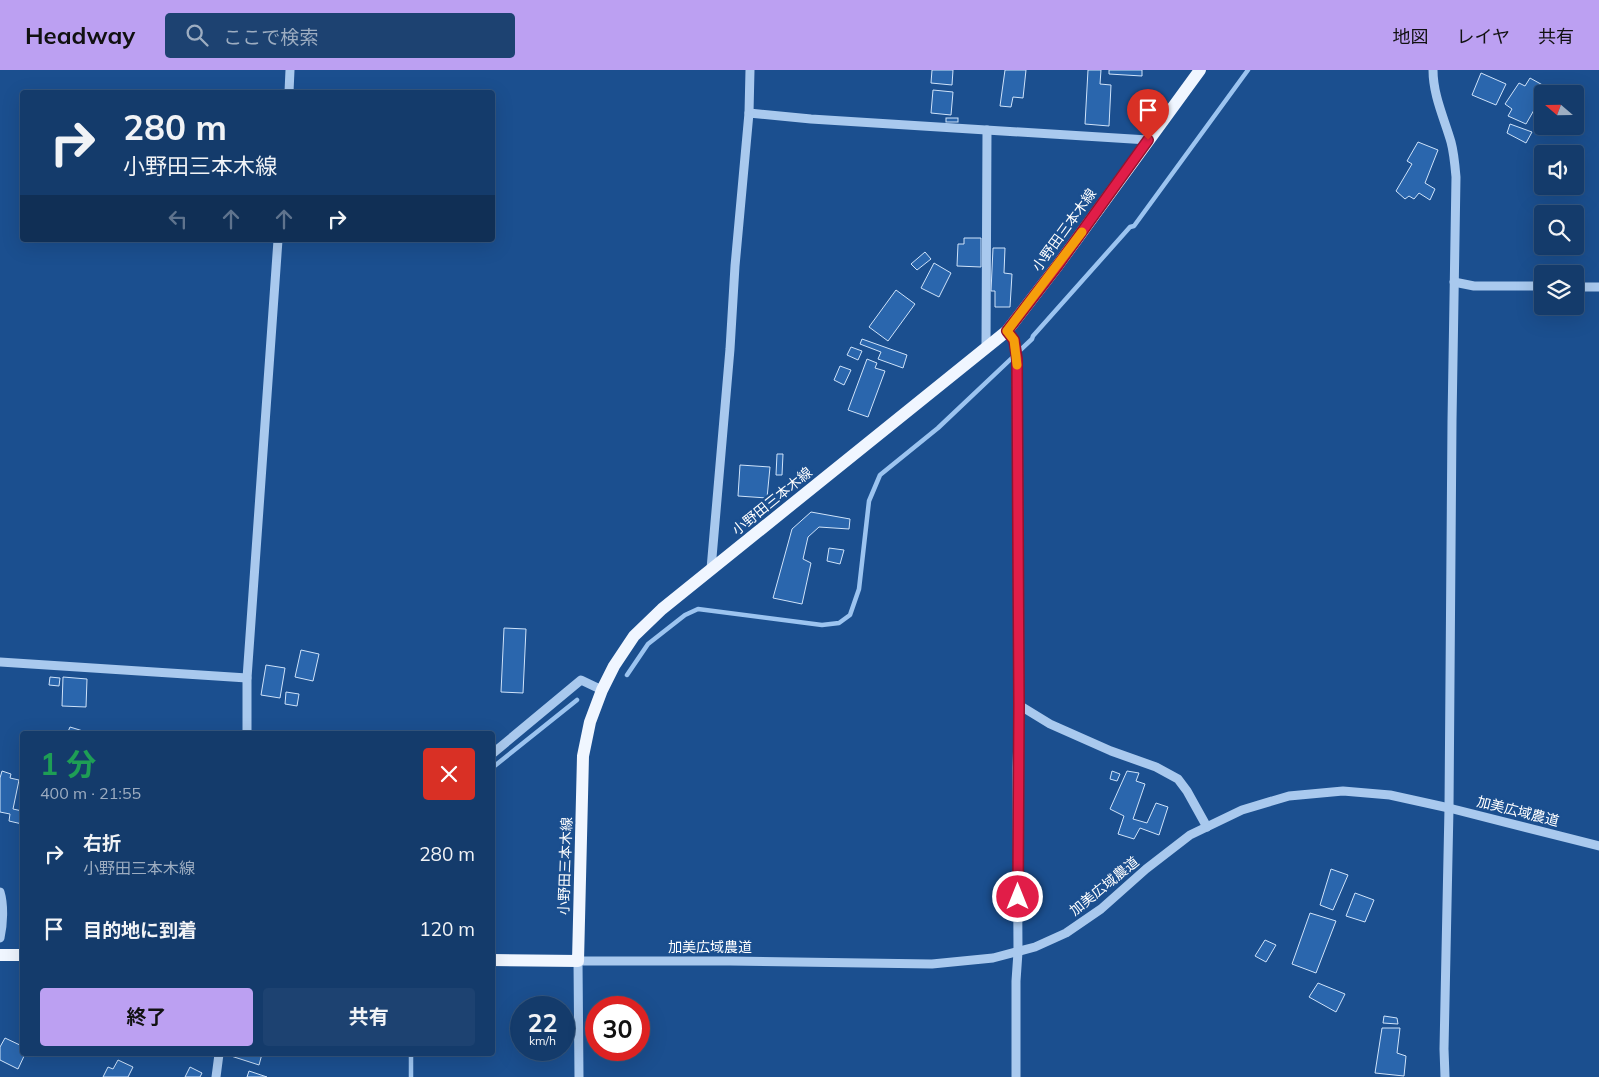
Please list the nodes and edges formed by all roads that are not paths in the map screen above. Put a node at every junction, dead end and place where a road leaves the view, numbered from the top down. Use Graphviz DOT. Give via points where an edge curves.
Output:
graph roads {
  1 [pos="290,70"];
  2 [pos="750,70"];
  3 [pos="1200,70"];
  4 [pos="1432,70"];
  5 [pos="289,90"];
  6 [pos="749,113"];
  7 [pos="987,130"];
  8 [pos="1148,140"];
  9 [pos="278,242"];
  10 [pos="1454,282"];
  11 [pos="1534,286"];
  12 [pos="1584,287"];
  13 [pos="1599,287"];
  14 [pos="1007,331"];
  15 [pos="986,348"];
  16 [pos="711,570"];
  17 [pos="0,662"];
  18 [pos="247,678"];
  19 [pos="602,690"];
  20 [pos="1019,705"];
  21 [pos="247,731"];
  22 [pos="495,752"];
  23 [pos="1449,808"];
  24 [pos="1207,827"];
  25 [pos="1599,846"];
  26 [pos="0,892"];
  27 [pos="0,938"];
  28 [pos="1018,952"];
  29 [pos="0,954"];
  30 [pos="20,955"];
  31 [pos="495,960"];
  32 [pos="578,961"];
  33 [pos="219,1056"];
  34 [pos="216,1077"];
  35 [pos="579,1077"];
  36 [pos="1016,1077"];
  37 [pos="1445,1077"];
  1 -- 5 [label="street"];
  2 -- 6 [label="street"];
  3 -- 8 [label="main road, 小野田三本木線"];
  4 -- 10 [label="street" via="1455,162"];
  6 -- 7 [label="street"];
  6 -- 16 [label="street"];
  7 -- 8 [label="street"];
  7 -- 15 [label="street"];
  8 -- 14 [label="main road, 小野田三本木線"];
  9 -- 18 [label="street"];
  10 -- 11 [label="street" via="1474,286"];
  10 -- 23 [label="street"];
  12 -- 13 [label="street"];
  14 -- 15 [label="main road, 小野田三本木線"];
  14 -- 20 [label="street" via="1014,340 1017,359"];
  15 -- 16 [label="main road, 小野田三本木線"];
  16 -- 19 [label="main road, 小野田三本木線" via="634,636"];
  17 -- 18 [label="street"];
  18 -- 21 [label="street"];
  19 -- 22 [label="street" via="581,680"];
  19 -- 32 [label="main road, 小野田三本木線" via="590,722 583,756"];
  20 -- 24 [label="street" via="1050,724 1178,779"];
  20 -- 28 [label="street"];
  23 -- 24 [label="street, 加美広域農道" via="1390,795 1343,792 1289,796 1242,810"];
  23 -- 25 [label="street, 加美広域農道"];
  23 -- 37 [label="street"];
  24 -- 28 [label="street, 加美広域農道" via="1190,835 1101,909 1066,933"];
  26 -- 27 [label="street"];
  28 -- 32 [label="street, 加美広域農道" via="932,964"];
  28 -- 36 [label="street"];
  29 -- 30 [label="main road"];
  31 -- 32 [label="main road"];
  32 -- 35 [label="street"];
  33 -- 34 [label="street"];
}
